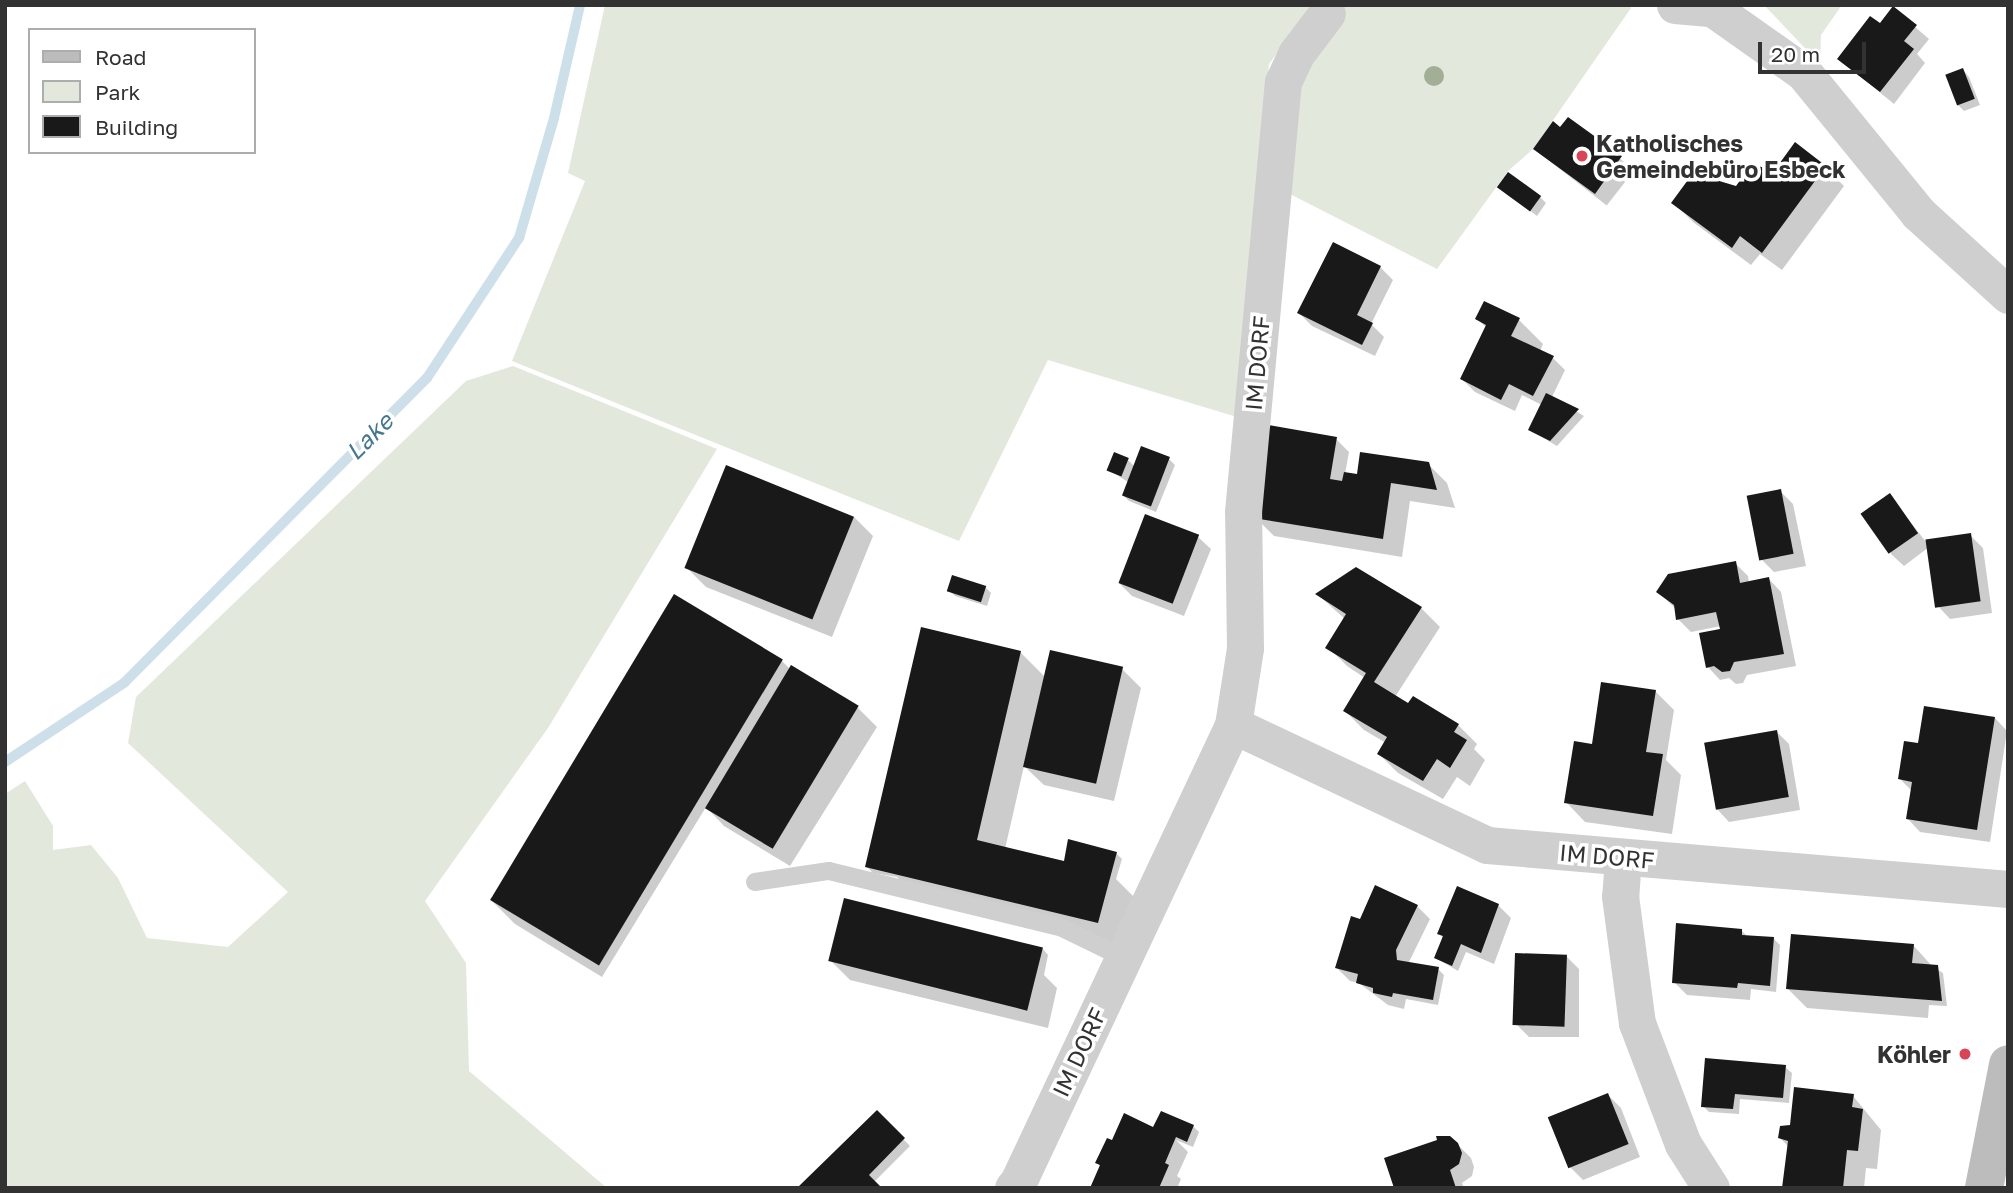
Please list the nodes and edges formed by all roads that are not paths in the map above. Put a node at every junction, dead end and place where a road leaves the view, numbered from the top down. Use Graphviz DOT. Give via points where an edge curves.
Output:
graph roads {
  1 [pos="1675,5"];
  2 [pos="1327,13"];
  3 [pos="2008,295"];
  4 [pos="1233,726"];
  5 [pos="1623,857"];
  6 [pos="755,882"];
  7 [pos="2008,889"];
  8 [pos="1124,958"];
  9 [pos="2008,1064"];
  10 [pos="1013,1188"];
  11 [pos="1711,1188"];
  12 [pos="1984,1188"];
  1 -- 3 [label="street" via="1712,8 1804,73 1918,213"];
  2 -- 4 [label="street, IM DORF" via="1296,54 1283,82 1243,512 1245,648"];
  4 -- 5 [label="street, IM DORF" via="1487,845"];
  4 -- 8 [label="street, IM DORF"];
  5 -- 7 [label="street, IM DORF"];
  5 -- 11 [label="street" via="1620,896 1637,1023 1683,1144"];
  6 -- 8 [label="lane" via="829,871 1062,928"];
  8 -- 10 [label="street, IM DORF"];
  9 -- 12 [label="main road"];
}
